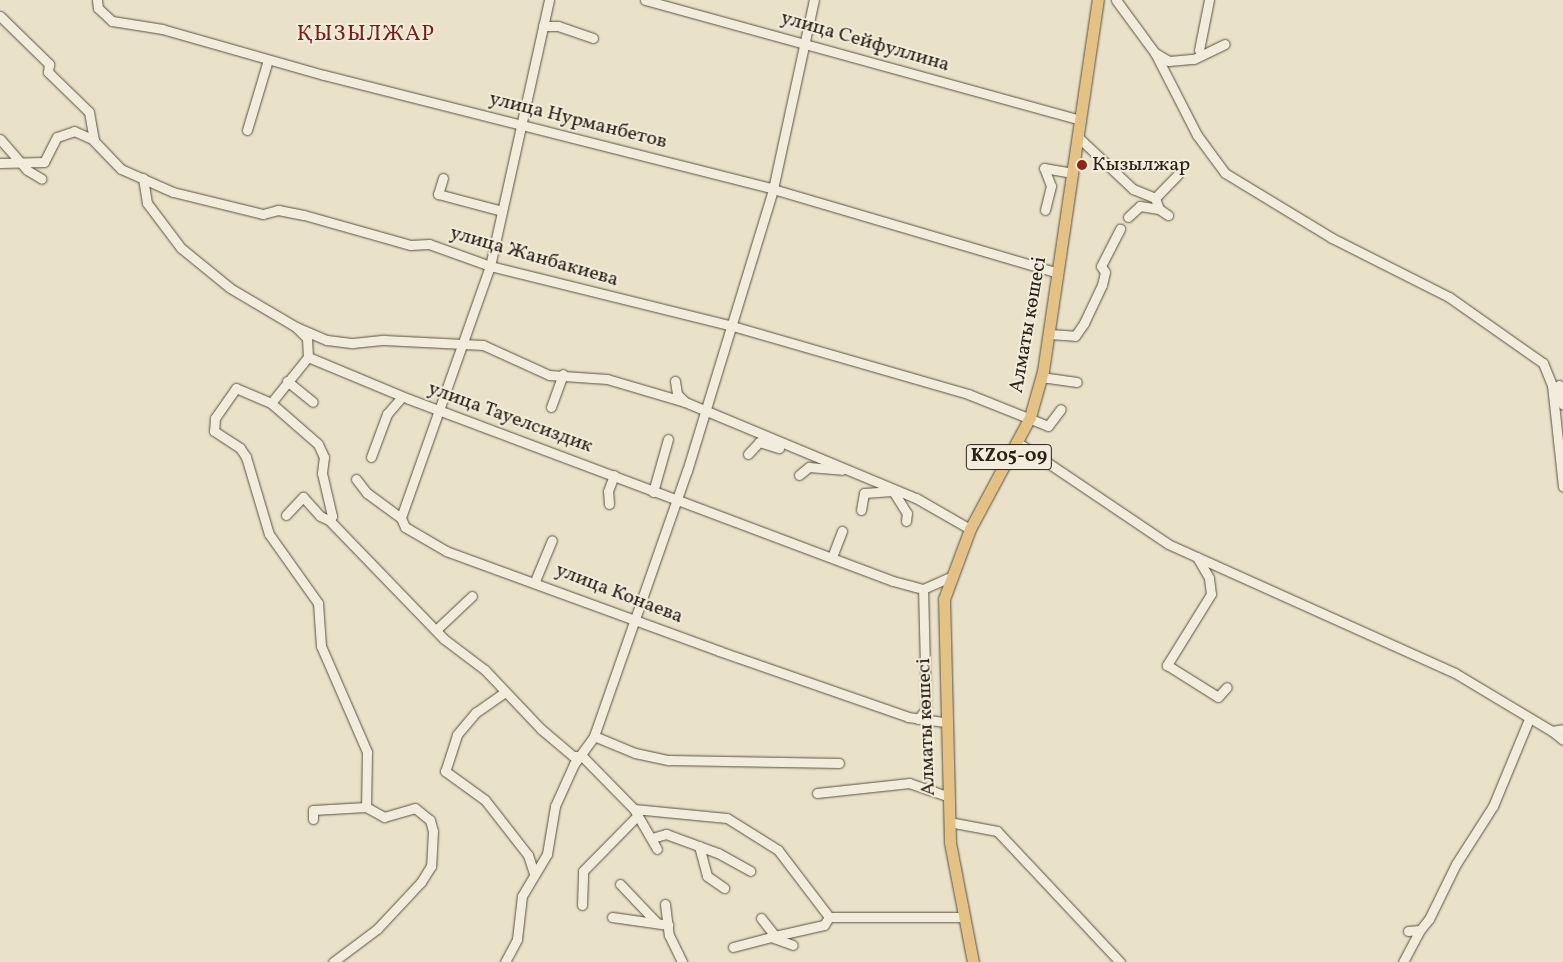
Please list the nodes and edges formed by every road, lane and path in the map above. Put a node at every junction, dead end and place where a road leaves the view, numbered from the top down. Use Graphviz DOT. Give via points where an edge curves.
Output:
graph roads {
  1 [pos="97,0"];
  2 [pos="549,0"];
  3 [pos="645,0"];
  4 [pos="814,0"];
  5 [pos="1098,0"];
  6 [pos="1116,0"];
  7 [pos="1209,0"];
  8 [pos="0,16"];
  9 [pos="543,26"];
  10 [pos="593,38"];
  11 [pos="806,44"];
  12 [pos="1225,44"];
  13 [pos="1200,50"];
  14 [pos="1155,53"];
  15 [pos="268,60"];
  16 [pos="1082,105"];
  17 [pos="1047,112"];
  18 [pos="1080,120"];
  19 [pos="521,122"];
  20 [pos="247,130"];
  21 [pos="1078,137"];
  22 [pos="0,139"];
  23 [pos="94,140"];
  24 [pos="0,163"];
  25 [pos="26,165"];
  26 [pos="1073,173"];
  27 [pos="1178,174"];
  28 [pos="143,178"];
  29 [pos="443,178"];
  30 [pos="42,179"];
  31 [pos="773,189"];
  32 [pos="1155,198"];
  33 [pos="1159,209"];
  34 [pos="1046,210"];
  35 [pos="502,211"];
  36 [pos="1168,215"];
  37 [pos="1128,217"];
  38 [pos="1120,229"];
  39 [pos="490,266"];
  40 [pos="1058,274"];
  41 [pos="729,325"];
  42 [pos="296,327"];
  43 [pos="1049,334"];
  44 [pos="324,338"];
  45 [pos="462,343"];
  46 [pos="310,347"];
  47 [pos="308,357"];
  48 [pos="563,374"];
  49 [pos="1041,378"];
  50 [pos="675,380"];
  51 [pos="288,381"];
  52 [pos="1077,382"];
  53 [pos="1559,385"];
  54 [pos="402,397"];
  55 [pos="313,402"];
  56 [pos="685,402"];
  57 [pos="272,403"];
  58 [pos="1563,405"];
  59 [pos="552,407"];
  60 [pos="1061,409"];
  61 [pos="440,410"];
  62 [pos="704,411"];
  63 [pos="1030,417"];
  64 [pos="668,439"];
  65 [pos="1017,442"];
  66 [pos="1560,448"];
  67 [pos="804,450"];
  68 [pos="748,454"];
  69 [pos="371,457"];
  70 [pos="857,474"];
  71 [pos="614,475"];
  72 [pos="799,475"];
  73 [pos="356,479"];
  74 [pos="1563,486"];
  75 [pos="893,491"];
  76 [pos="653,492"];
  77 [pos="677,501"];
  78 [pos="609,504"];
  79 [pos="860,510"];
  80 [pos="286,515"];
  81 [pos="401,518"];
  82 [pos="329,520"];
  83 [pos="906,521"];
  84 [pos="970,529"];
  85 [pos="842,531"];
  86 [pos="552,540"];
  87 [pos="832,557"];
  88 [pos="1197,557"];
  89 [pos="948,578"];
  90 [pos="535,581"];
  91 [pos="923,589"];
  92 [pos="472,596"];
  93 [pos="635,619"];
  94 [pos="437,630"];
  95 [pos="1227,687"];
  96 [pos="505,692"];
  97 [pos="918,719"];
  98 [pos="1530,719"];
  99 [pos="944,722"];
  100 [pos="1563,729"];
  101 [pos="1552,731"];
  102 [pos="594,736"];
  103 [pos="1563,740"];
  104 [pos="582,756"];
  105 [pos="839,763"];
  106 [pos="817,794"];
  107 [pos="947,796"];
  108 [pos="366,807"];
  109 [pos="636,812"];
  110 [pos="313,819"];
  111 [pos="949,822"];
  112 [pos="652,838"];
  113 [pos="699,846"];
  114 [pos="656,849"];
  115 [pos="750,871"];
  116 [pos="534,873"];
  117 [pos="620,884"];
  118 [pos="724,888"];
  119 [pos="665,904"];
  120 [pos="582,905"];
  121 [pos="963,913"];
  122 [pos="612,916"];
  123 [pos="829,917"];
  124 [pos="761,918"];
  125 [pos="657,923"];
  126 [pos="668,925"];
  127 [pos="1420,930"];
  128 [pos="1408,931"];
  129 [pos="773,936"];
  130 [pos="793,945"];
  131 [pos="733,947"];
  132 [pos="333,962"];
  133 [pos="505,962"];
  134 [pos="682,962"];
  135 [pos="973,962"];
  136 [pos="1120,962"];
  137 [pos="1403,962"];
  1 -- 15 [label="street, улица Нурманбетов" via="98,8 112,21 162,29"];
  2 -- 9 [label="street"];
  3 -- 11 [label="street, улица Сейфуллина"];
  4 -- 11 [label="street"];
  5 -- 16 [label="main road, Алматы көшесі / KZ05-09"];
  6 -- 14 [label="street"];
  7 -- 13 [label="street"];
  8 -- 23 [label="street" via="50,64 48,72 89,112"];
  9 -- 10 [label="street" via="558,26"];
  9 -- 19 [label="street"];
  11 -- 17 [label="street, улица Сейфуллина"];
  11 -- 31 [label="street"];
  12 -- 14 [label="street" via="1182,62"];
  14 -- 66 [label="street" via="1197,135 1225,173 1332,238 1449,297 1543,363 1552,385"];
  15 -- 19 [label="street, улица Нурманбетов"];
  15 -- 20 [label="street"];
  16 -- 17 [label="street, улица Сейфуллина" via="1069,114"];
  16 -- 18 [label="main road, Алматы көшесі / KZ05-09"];
  17 -- 18 [label="street, улица Сейфуллина"];
  18 -- 21 [label="main road, Алматы көшесі / KZ05-09"];
  19 -- 31 [label="street, улица Нурманбетов"];
  19 -- 35 [label="street"];
  21 -- 26 [label="main road, Алматы көшесі / KZ05-09"];
  21 -- 32 [label="street" via="1133,189"];
  22 -- 25 [label="street"];
  23 -- 25 [label="street" via="74,131 57,137 44,162"];
  23 -- 28 [label="street, улица Жанбакиева" via="121,169"];
  24 -- 25 [label="street"];
  25 -- 30 [label="street"];
  26 -- 34 [label="street" via="1044,168 1051,186"];
  26 -- 40 [label="main road, Алматы көшесі / KZ05-09"];
  27 -- 32 [label="street"];
  28 -- 39 [label="street, улица Жанбакиева" via="220,204 263,214 287,211 410,245 429,244"];
  28 -- 42 [label="street" via="146,203 180,248 230,288"];
  29 -- 35 [label="street" via="438,194"];
  31 -- 40 [label="street, улица Нурманбетов"];
  31 -- 41 [label="street"];
  32 -- 33 [label="street"];
  33 -- 36 [label="street"];
  33 -- 37 [label="street" via="1140,206"];
  35 -- 39 [label="street"];
  38 -- 43 [label="street" via="1101,266 1105,272 1102,285 1084,323 1075,336"];
  39 -- 41 [label="street, улица Жанбакиева"];
  39 -- 45 [label="street"];
  40 -- 43 [label="main road, Алматы көшесі / KZ05-09"];
  41 -- 62 [label="street"];
  41 -- 63 [label="street, улица Жанбакиева" via="968,394"];
  42 -- 44 [label="street"];
  42 -- 46 [label="street"];
  43 -- 49 [label="main road, Алматы көшесі / KZ05-09"];
  44 -- 45 [label="street" via="353,343"];
  44 -- 46 [label="street"];
  45 -- 48 [label="street" via="502,350 548,374"];
  45 -- 61 [label="street"];
  46 -- 47 [label="street"];
  47 -- 51 [label="street"];
  47 -- 54 [label="street, улица Тауелсиздик"];
  48 -- 56 [label="street" via="629,384"];
  48 -- 59 [label="street"];
  49 -- 52 [label="street"];
  49 -- 63 [label="main road, Алматы көшесі / KZ05-09"];
  50 -- 56 [label="street" via="677,394"];
  51 -- 55 [label="street"];
  51 -- 57 [label="street"];
  53 -- 58 [label="street"];
  54 -- 61 [label="street, улица Тауелсиздик"];
  54 -- 69 [label="street" via="387,414"];
  56 -- 62 [label="street"];
  57 -- 82 [label="street" via="318,444 331,503"];
  57 -- 108 [label="street" via="236,388 215,418 214,431 240,448 269,534 318,603 321,646 367,752"];
  60 -- 63 [label="street, улица Жанбакиева" via="1048,426"];
  61 -- 71 [label="street, улица Тауелсиздик"];
  61 -- 81 [label="street"];
  62 -- 67 [label="street"];
  62 -- 77 [label="street"];
  63 -- 65 [label="main road, Алматы көшесі / KZ05-09"];
  64 -- 76 [label="street"];
  65 -- 84 [label="main road, Алматы көшесі / KZ05-09"];
  65 -- 88 [label="street" via="1168,544"];
  66 -- 74 [label="street"];
  67 -- 68 [label="street" via="759,442"];
  67 -- 70 [label="street"];
  70 -- 72 [label="street" via="809,467"];
  70 -- 75 [label="street"];
  71 -- 76 [label="street, улица Тауелсиздик"];
  71 -- 78 [label="street" via="608,491"];
  73 -- 81 [label="street, улица Конаева" via="367,493"];
  75 -- 79 [label="street" via="864,494"];
  75 -- 83 [label="street" via="907,513"];
  75 -- 84 [label="street" via="916,498"];
  76 -- 77 [label="street, улица Тауелсиздик"];
  77 -- 87 [label="street, улица Тауелсиздик"];
  77 -- 93 [label="street"];
  80 -- 82 [label="street" via="303,497"];
  81 -- 90 [label="street, улица Конаева" via="416,536 446,551"];
  82 -- 94 [label="street"];
  84 -- 89 [label="main road, Алматы көшесі / KZ05-09"];
  85 -- 87 [label="street"];
  86 -- 90 [label="street"];
  87 -- 91 [label="street, улица Тауелсиздик"];
  88 -- 95 [label="street" via="1209,578 1211,594 1167,665 1218,697"];
  88 -- 98 [label="street" via="1455,673"];
  89 -- 91 [label="street"];
  89 -- 99 [label="main road, Алматы көшесі / KZ05-09" via="942,628"];
  90 -- 93 [label="street, улица Конаева"];
  91 -- 97 [label="street" via="926,709"];
  92 -- 94 [label="street"];
  93 -- 97 [label="street, улица Конаева"];
  93 -- 102 [label="street"];
  94 -- 96 [label="street"];
  96 -- 104 [label="street" via="572,756"];
  96 -- 116 [label="street" via="476,712 457,735 445,771 485,800 528,856"];
  97 -- 99 [label="street, улица Конаева"];
  98 -- 101 [label="street"];
  98 -- 127 [label="street" via="1493,806"];
  99 -- 107 [label="main road, Алматы көшесі / KZ05-09"];
  100 -- 101 [label="street"];
  101 -- 103 [label="street"];
  102 -- 104 [label="street"];
  102 -- 105 [label="street" via="635,753 669,760"];
  104 -- 109 [label="street"];
  104 -- 116 [label="street" via="555,806 547,854"];
  106 -- 107 [label="street" via="909,783"];
  107 -- 111 [label="main road, Алматы көшесі / KZ05-09"];
  108 -- 110 [label="street" via="313,810"];
  108 -- 132 [label="street" via="384,817 415,808 424,813 433,830 430,866 406,902"];
  109 -- 112 [label="street"];
  109 -- 120 [label="street" via="583,871"];
  109 -- 123 [label="street" via="727,818 778,850"];
  111 -- 121 [label="main road, Алматы көшесі / KZ05-09"];
  111 -- 136 [label="street" via="997,831"];
  112 -- 113 [label="street" via="666,834"];
  112 -- 114 [label="street"];
  113 -- 115 [label="street"];
  113 -- 118 [label="street" via="707,876"];
  116 -- 133 [label="street" via="522,896 517,939"];
  117 -- 125 [label="street"];
  119 -- 126 [label="street"];
  121 -- 123 [label="street"];
  121 -- 135 [label="main road, KZ05-09"];
  122 -- 125 [label="street"];
  123 -- 129 [label="street" via="824,925"];
  124 -- 129 [label="street"];
  125 -- 126 [label="street"];
  126 -- 134 [label="street" via="672,945"];
  127 -- 128 [label="street"];
  127 -- 137 [label="street"];
  129 -- 130 [label="street"];
  129 -- 131 [label="street"];
}
